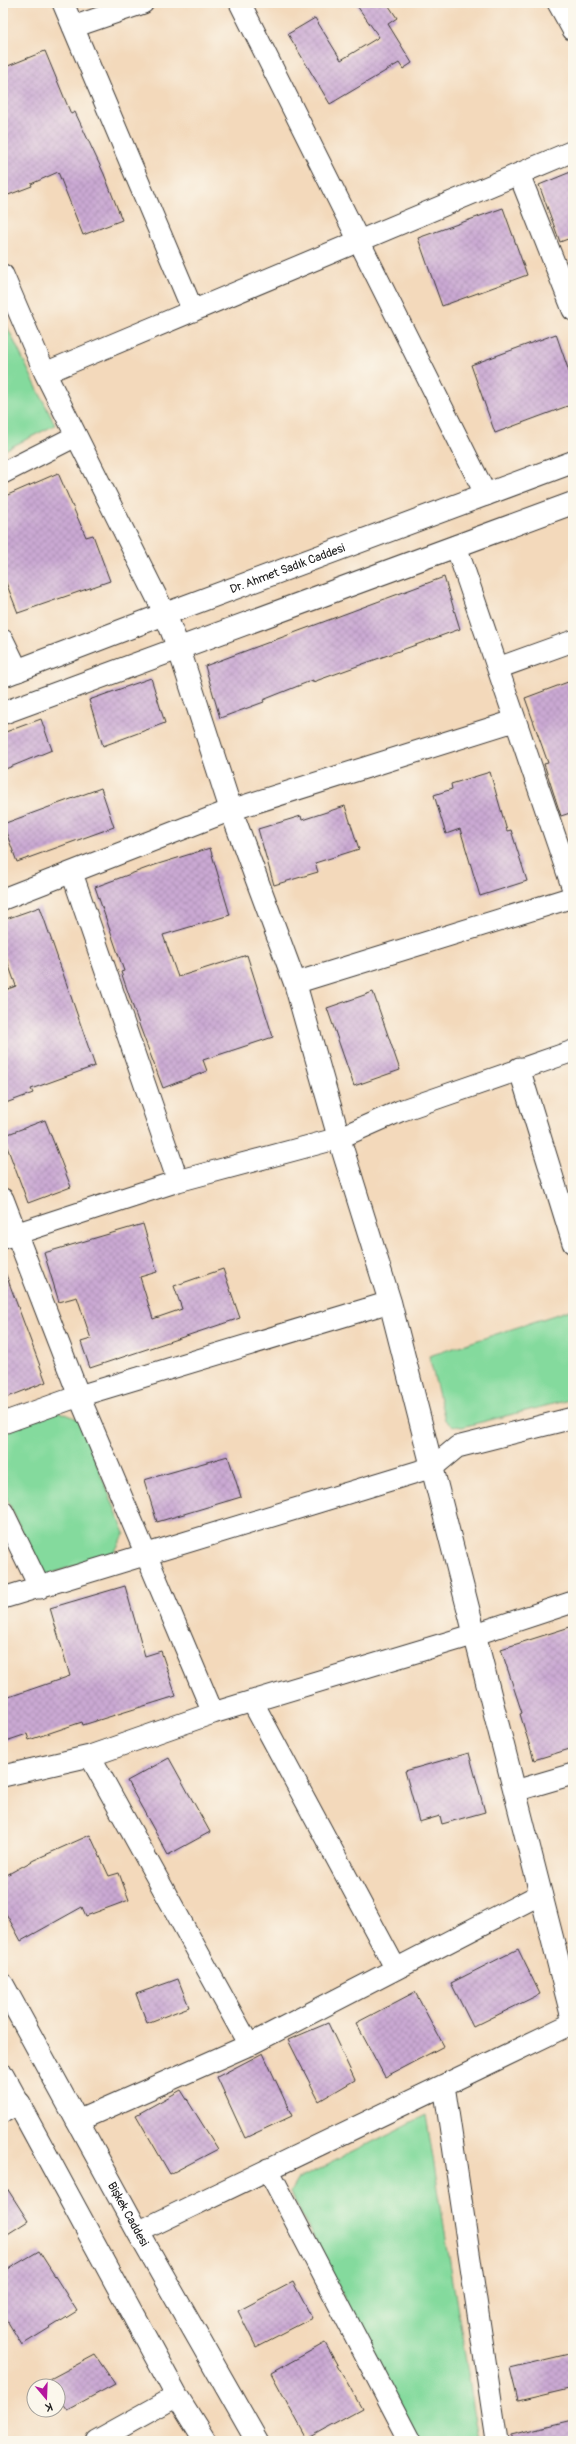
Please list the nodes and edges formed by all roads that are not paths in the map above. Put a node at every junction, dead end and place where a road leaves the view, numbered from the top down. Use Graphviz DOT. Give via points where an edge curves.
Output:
graph roads {
  1 [pos="63,3"];
  2 [pos="143,3"];
  3 [pos="240,3"];
  4 [pos="558,3"];
  5 [pos="73,27"];
  6 [pos="573,30"];
  7 [pos="573,151"];
  8 [pos="519,174"];
  9 [pos="359,241"];
  10 [pos="6,288"];
  11 [pos="573,310"];
  12 [pos="193,311"];
  13 [pos="45,373"];
  14 [pos="76,436"];
  15 [pos="573,462"];
  16 [pos="3,473"];
  17 [pos="486,495"];
  18 [pos="573,503"];
  19 [pos="456,546"];
  20 [pos="165,614"];
  21 [pos="3,640"];
  22 [pos="573,642"];
  23 [pos="179,649"];
  24 [pos="498,668"];
  25 [pos="10,674"];
  26 [pos="3,713"];
  27 [pos="514,722"];
  28 [pos="230,810"];
  29 [pos="566,841"];
  30 [pos="72,873"];
  31 [pos="573,889"];
  32 [pos="573,897"];
  33 [pos="3,899"];
  34 [pos="295,983"];
  35 [pos="573,1051"];
  36 [pos="519,1068"];
  37 [pos="339,1138"];
  38 [pos="178,1181"];
  39 [pos="3,1199"];
  40 [pos="567,1205"];
  41 [pos="10,1236"];
  42 [pos="573,1243"];
  43 [pos="390,1302"];
  44 [pos="79,1396"];
  45 [pos="573,1418"];
  46 [pos="3,1423"];
  47 [pos="433,1467"];
  48 [pos="3,1512"];
  49 [pos="146,1556"];
  50 [pos="40,1588"];
  51 [pos="3,1598"];
  52 [pos="573,1602"];
  53 [pos="476,1634"];
  54 [pos="252,1701"];
  55 [pos="213,1713"];
  56 [pos="90,1756"];
  57 [pos="573,1774"];
  58 [pos="3,1776"];
  59 [pos="515,1791"];
  60 [pos="541,1894"];
  61 [pos="396,1969"];
  62 [pos="3,1985"];
  63 [pos="573,2022"];
  64 [pos="249,2045"];
  65 [pos="3,2075"];
  66 [pos="444,2084"];
  67 [pos="11,2107"];
  68 [pos="77,2121"];
  69 [pos="268,2170"];
  70 [pos="138,2232"];
  71 [pos="177,2396"];
  72 [pos="96,2441"];
  73 [pos="205,2441"];
  74 [pos="257,2441"];
  75 [pos="410,2441"];
  76 [pos="497,2441"];
  1 -- 5 [label="street"];
  2 -- 5 [label="street"];
  3 -- 9 [label="street"];
  4 -- 6 [label="street"];
  5 -- 12 [label="street"];
  7 -- 8 [label="street"];
  8 -- 9 [label="street"];
  8 -- 11 [label="street"];
  9 -- 12 [label="street"];
  9 -- 17 [label="street"];
  10 -- 13 [label="street"];
  12 -- 13 [label="street"];
  13 -- 14 [label="street"];
  14 -- 16 [label="street"];
  14 -- 20 [label="street"];
  15 -- 17 [label="street, Dr. Ahmet Sadık Caddesi"];
  17 -- 20 [label="street, Dr. Ahmet Sadık Caddesi"];
  18 -- 19 [label="street"];
  19 -- 23 [label="street"];
  19 -- 24 [label="street"];
  20 -- 23 [label="street"];
  20 -- 25 [label="street, Dr. Ahmet Sadık Caddesi"];
  21 -- 25 [label="street"];
  22 -- 24 [label="street"];
  23 -- 26 [label="street"];
  23 -- 28 [label="street"];
  24 -- 27 [label="street"];
  27 -- 28 [label="street"];
  27 -- 29 [label="street"];
  28 -- 30 [label="street"];
  28 -- 34 [label="street"];
  29 -- 31 [label="street"];
  30 -- 33 [label="street"];
  30 -- 38 [label="street"];
  32 -- 34 [label="street"];
  34 -- 37 [label="street"];
  35 -- 36 [label="street"];
  36 -- 37 [label="street" via="400,1111"];
  36 -- 40 [label="street"];
  37 -- 38 [label="street"];
  37 -- 43 [label="street"];
  38 -- 41 [label="street"];
  39 -- 41 [label="street"];
  40 -- 42 [label="street"];
  41 -- 44 [label="street"];
  43 -- 44 [label="street"];
  43 -- 47 [label="street"];
  44 -- 46 [label="street"];
  44 -- 49 [label="street"];
  45 -- 47 [label="street" via="457,1447"];
  47 -- 49 [label="street"];
  47 -- 53 [label="street"];
  48 -- 50 [label="street"];
  49 -- 50 [label="street"];
  49 -- 55 [label="street"];
  50 -- 51 [label="street"];
  52 -- 53 [label="street"];
  53 -- 54 [label="street"];
  53 -- 59 [label="street"];
  54 -- 55 [label="street"];
  54 -- 61 [label="street"];
  55 -- 56 [label="street"];
  56 -- 58 [label="street"];
  56 -- 64 [label="street"];
  57 -- 59 [label="street"];
  59 -- 60 [label="street"];
  60 -- 61 [label="street"];
  60 -- 63 [label="street"];
  61 -- 64 [label="street"];
  62 -- 68 [label="street, Bişkek Caddesi"];
  63 -- 66 [label="street"];
  64 -- 68 [label="street"];
  65 -- 67 [label="street"];
  66 -- 69 [label="street"];
  66 -- 76 [label="street"];
  67 -- 71 [label="street"];
  68 -- 70 [label="street, Bişkek Caddesi"];
  69 -- 70 [label="street"];
  69 -- 75 [label="street"];
  70 -- 74 [label="street, Bişkek Caddesi"];
  71 -- 72 [label="street"];
  71 -- 73 [label="street"];
}
